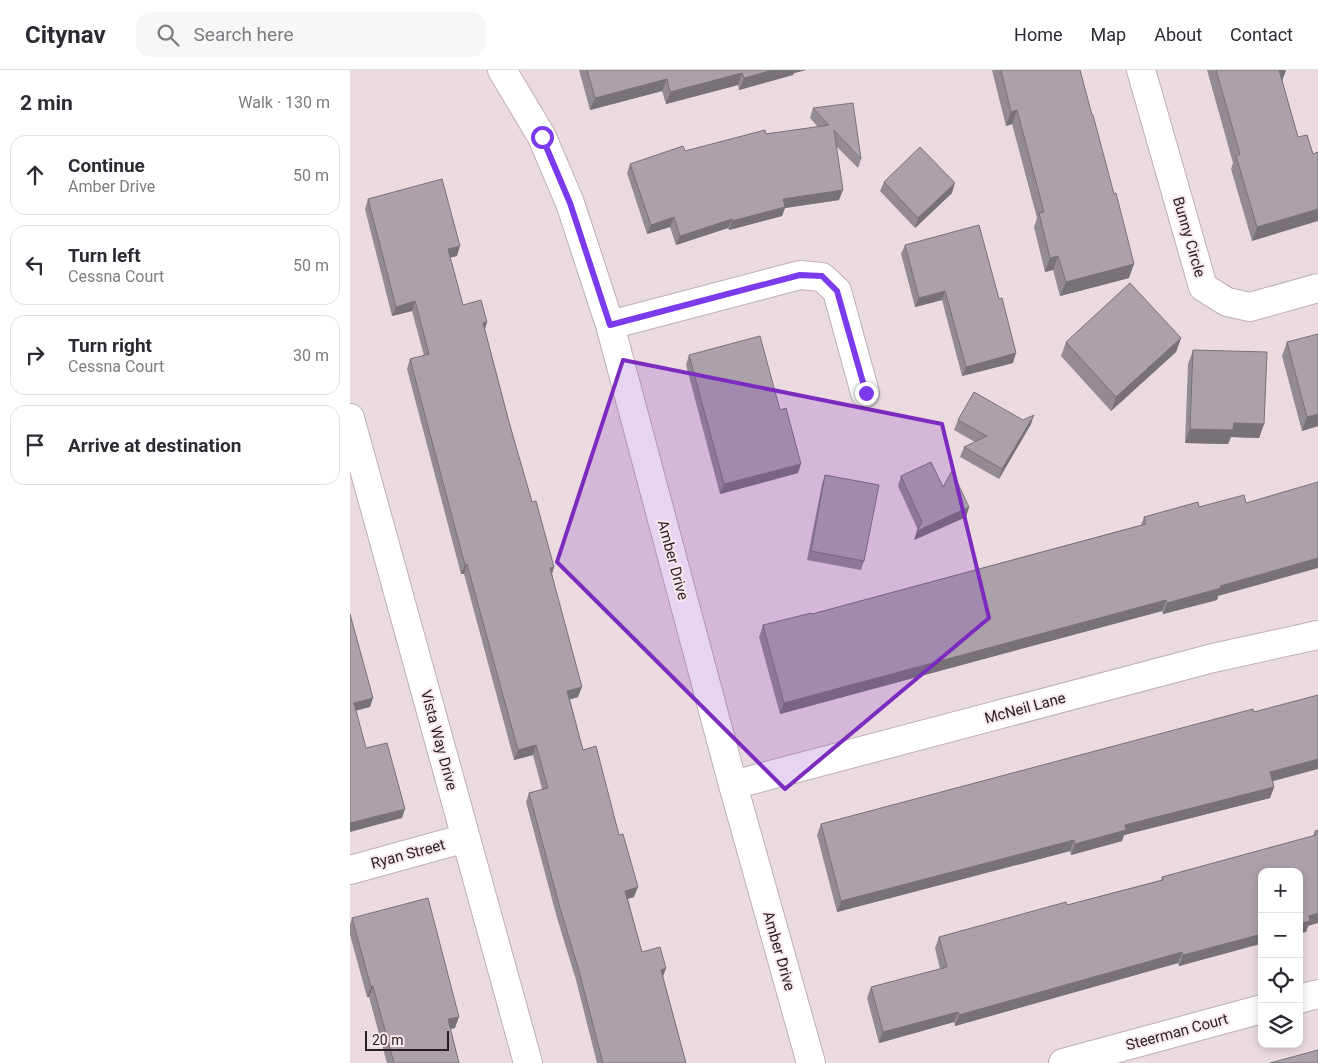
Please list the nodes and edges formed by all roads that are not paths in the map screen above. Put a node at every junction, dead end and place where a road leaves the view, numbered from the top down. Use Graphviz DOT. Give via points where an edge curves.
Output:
graph roads {
  1 [pos="502,70"];
  2 [pos="1141,70"];
  3 [pos="1318,288"];
  4 [pos="610,325"];
  5 [pos="866,393"];
  6 [pos="350,418"];
  7 [pos="1318,636"];
  8 [pos="733,785"];
  9 [pos="466,838"];
  10 [pos="350,870"];
  11 [pos="1318,994"];
  12 [pos="1303,998"];
  13 [pos="1258,1010"];
  14 [pos="528,1063"];
  15 [pos="811,1063"];
  16 [pos="1063,1063"];
  1 -- 4 [label="street, Amber Drive" via="542,137 570,203"];
  2 -- 3 [label="street, Bunny Circle" via="1203,287 1227,302 1250,307"];
  4 -- 5 [label="street" via="800,275 822,276 837,291"];
  4 -- 8 [label="street, Amber Drive"];
  6 -- 9 [label="street, Vista Way Drive"];
  7 -- 8 [label="street, McNeil Lane" via="1213,658"];
  8 -- 15 [label="street, Amber Drive"];
  9 -- 10 [label="street, Ryan Street"];
  9 -- 14 [label="street, Vista Way Drive"];
  11 -- 12 [label="street"];
  13 -- 16 [label="street, Steerman Court"];
}
